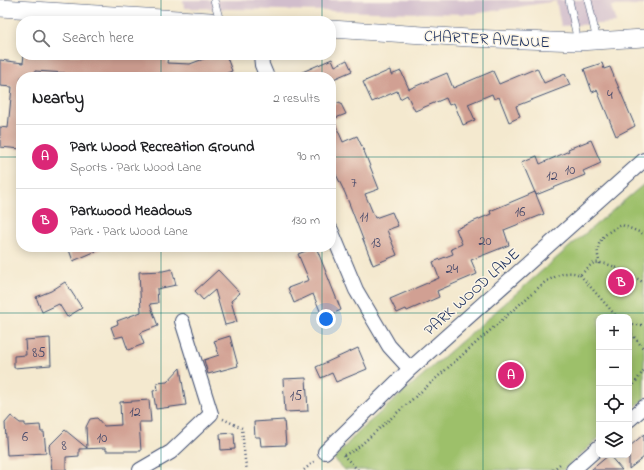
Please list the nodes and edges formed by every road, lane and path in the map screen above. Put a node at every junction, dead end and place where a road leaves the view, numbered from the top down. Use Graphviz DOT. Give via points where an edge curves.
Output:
graph roads {
  1 [pos="214,0"];
  2 [pos="570,0"];
  3 [pos="588,0"];
  4 [pos="0,8"];
  5 [pos="129,16"];
  6 [pos="219,16"];
  7 [pos="336,29"];
  8 [pos="644,38"];
  9 [pos="578,42"];
  10 [pos="597,42"];
  11 [pos="262,60"];
  12 [pos="265,72"];
  13 [pos="644,160"];
  14 [pos="644,234"];
  15 [pos="336,242"];
  16 [pos="600,264"];
  17 [pos="580,275"];
  18 [pos="644,282"];
  19 [pos="614,314"];
  20 [pos="182,320"];
  21 [pos="632,324"];
  22 [pos="644,325"];
  23 [pos="632,335"];
  24 [pos="644,349"];
  25 [pos="410,369"];
  26 [pos="644,370"];
  27 [pos="632,387"];
  28 [pos="644,407"];
  29 [pos="211,414"];
  30 [pos="632,417"];
  31 [pos="328,448"];
  32 [pos="596,450"];
  33 [pos="343,455"];
  34 [pos="140,470"];
  35 [pos="247,470"];
  36 [pos="358,470"];
  37 [pos="573,470"];
  1 -- 6 [label="lane"];
  2 -- 9 [label="lane"];
  3 -- 10 [label="lane"];
  4 -- 5 [label="street"];
  7 -- 9 [label="street, CHARTER AVENUE"];
  8 -- 10 [label="street, CHARTER AVENUE"];
  9 -- 10 [label="street, CHARTER AVENUE"];
  11 -- 12 [label="street"];
  13 -- 25 [label="street, PARK WOOD LANE"];
  14 -- 16 [label="path" via="622,225 614,228 597,246"];
  15 -- 25 [label="street" via="356,290 389,346"];
  16 -- 17 [label="path" via="593,264"];
  16 -- 18 [label="path" via="616,268"];
  17 -- 19 [label="path"];
  17 -- 33 [label="path" via="573,272 560,274 545,282 355,450"];
  20 -- 29 [label="street"];
  21 -- 22 [label="path"];
  23 -- 24 [label="path"];
  25 -- 31 [label="street, PARK WOOD LANE"];
  26 -- 27 [label="path"];
  28 -- 30 [label="street"];
  29 -- 34 [label="street" via="171,452"];
  29 -- 35 [label="path" via="242,428"];
  31 -- 33 [label="path"];
  32 -- 37 [label="street"];
  33 -- 36 [label="path"];
}
